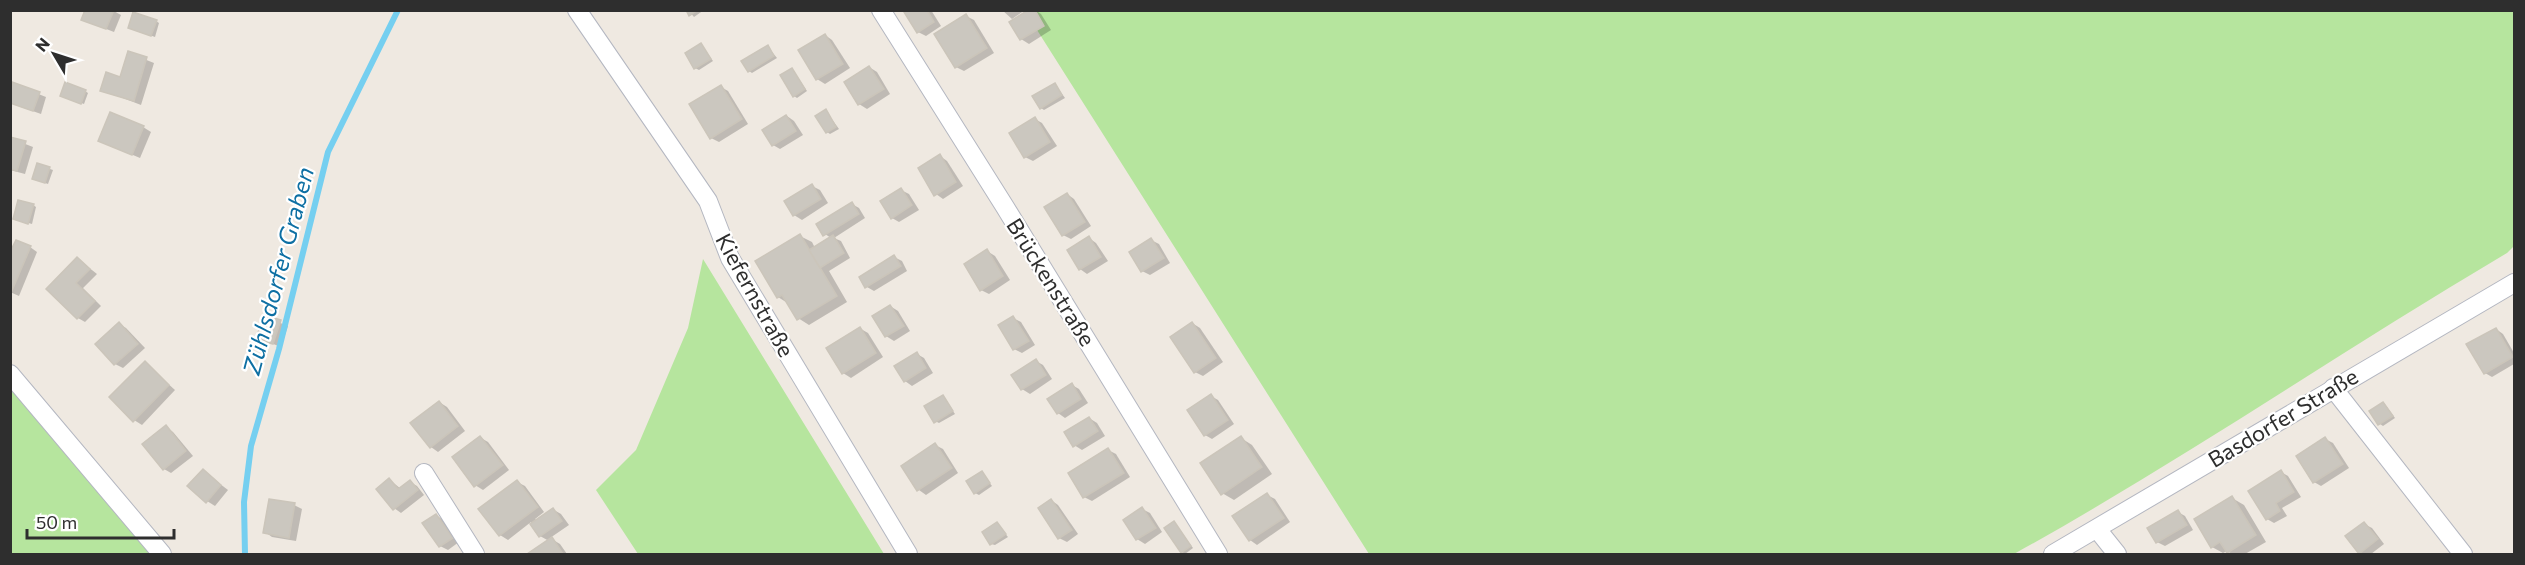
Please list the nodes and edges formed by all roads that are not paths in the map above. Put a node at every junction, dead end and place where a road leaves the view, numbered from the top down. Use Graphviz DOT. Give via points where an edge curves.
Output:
graph roads {
  1 [pos="577,10"];
  2 [pos="881,10"];
  3 [pos="2514,283"];
  4 [pos="10,374"];
  5 [pos="2333,388"];
  6 [pos="424,472"];
  7 [pos="2097,529"];
  8 [pos="162,555"];
  9 [pos="475,555"];
  10 [pos="908,555"];
  11 [pos="1218,555"];
  12 [pos="2054,555"];
  13 [pos="2117,555"];
  14 [pos="2463,555"];
  1 -- 10 [label="street, Kiefernstraße" via="708,201 730,258"];
  2 -- 11 [label="street, Brückenstraße"];
  3 -- 5 [label="street, Basdorfer Straße"];
  4 -- 8 [label="street"];
  5 -- 7 [label="street, Basdorfer Straße"];
  5 -- 14 [label="street"];
  6 -- 9 [label="street"];
  7 -- 12 [label="street, Basdorfer Straße"];
  7 -- 13 [label="street"];
}
